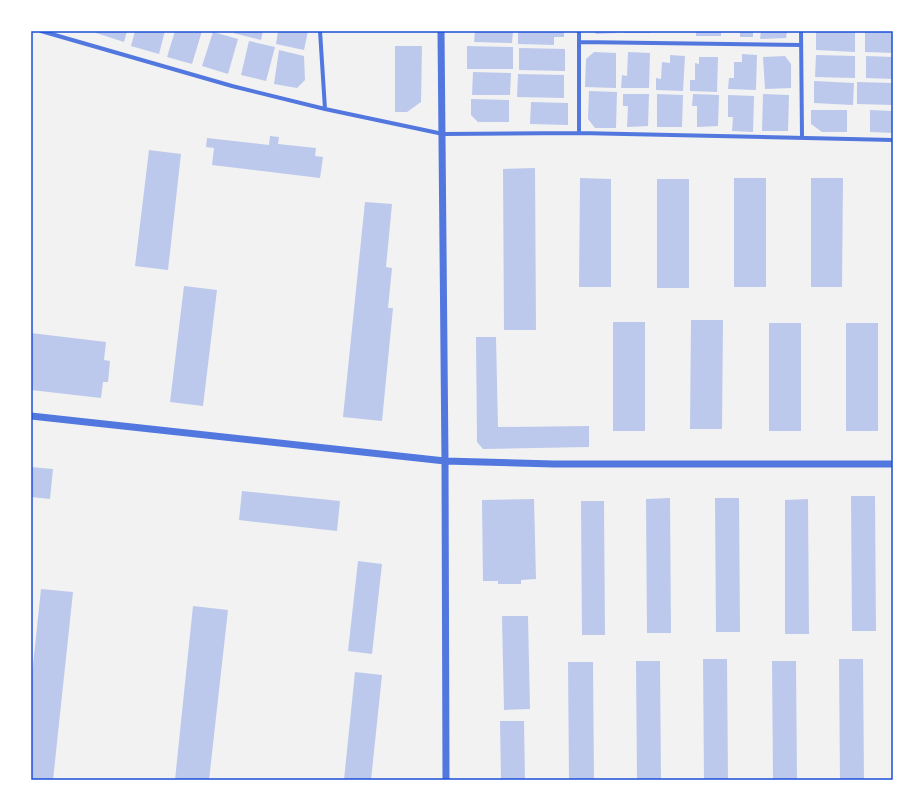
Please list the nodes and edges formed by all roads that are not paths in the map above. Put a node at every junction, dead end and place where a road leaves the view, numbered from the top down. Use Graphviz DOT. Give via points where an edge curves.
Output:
graph roads {
  1 [pos="41,31"];
  2 [pos="320,31"];
  3 [pos="441,31"];
  4 [pos="579,31"];
  5 [pos="801,31"];
  6 [pos="579,42"];
  7 [pos="801,46"];
  8 [pos="325,109"];
  9 [pos="580,133"];
  10 [pos="443,134"];
  11 [pos="802,137"];
  12 [pos="893,140"];
  13 [pos="31,416"];
  14 [pos="445,461"];
  15 [pos="893,464"];
  16 [pos="446,780"];
  1 -- 8 [label="street" via="232,86"];
  2 -- 8 [label="street"];
  3 -- 10 [label="street"];
  4 -- 6 [label="street"];
  5 -- 7 [label="street"];
  6 -- 7 [label="street"];
  6 -- 9 [label="street"];
  7 -- 11 [label="street"];
  8 -- 10 [label="street"];
  9 -- 10 [label="street"];
  9 -- 11 [label="street"];
  10 -- 14 [label="street"];
  11 -- 12 [label="street"];
  13 -- 14 [label="street"];
  14 -- 15 [label="street" via="554,464"];
  14 -- 16 [label="street"];
}
